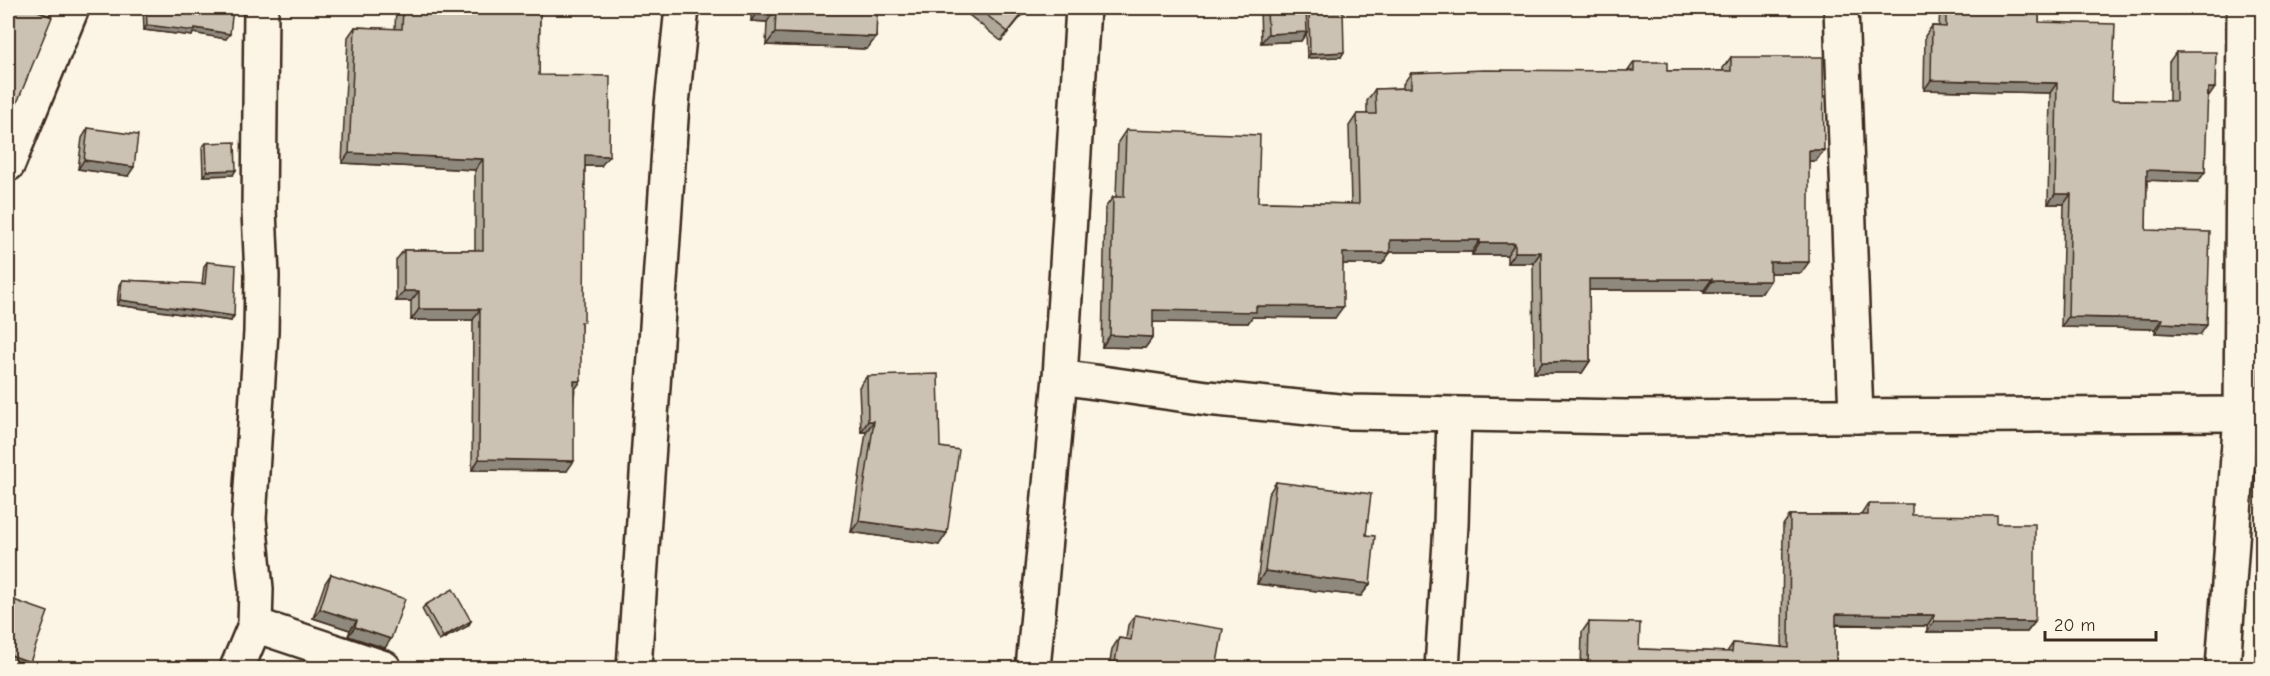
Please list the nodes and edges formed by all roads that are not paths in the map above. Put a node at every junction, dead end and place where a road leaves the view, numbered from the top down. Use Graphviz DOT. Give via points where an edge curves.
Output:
graph roads {
  1 [pos="72,8"];
  2 [pos="261,8"];
  3 [pos="682,8"];
  4 [pos="1083,8"];
  5 [pos="1841,8"];
  6 [pos="2244,8"];
  7 [pos="8,164"];
  8 [pos="1060,377"];
  9 [pos="2241,414"];
  10 [pos="1454,416"];
  11 [pos="1856,416"];
  12 [pos="255,625"];
  13 [pos="237,669"];
  14 [pos="384,669"];
  15 [pos="634,669"];
  16 [pos="1033,669"];
  17 [pos="1442,669"];
  18 [pos="2223,669"];
  1 -- 7 [label="street"];
  2 -- 12 [label="street" via="261,321 249,519 256,589"];
  3 -- 15 [label="street" via="672,104"];
  4 -- 8 [label="street"];
  5 -- 11 [label="street"];
  6 -- 9 [label="street"];
  8 -- 10 [label="street" via="1207,398 1349,412"];
  8 -- 16 [label="street"];
  9 -- 11 [label="street"];
  9 -- 18 [label="street"];
  10 -- 11 [label="street"];
  10 -- 17 [label="street"];
  12 -- 13 [label="street"];
  12 -- 14 [label="street"];
}
